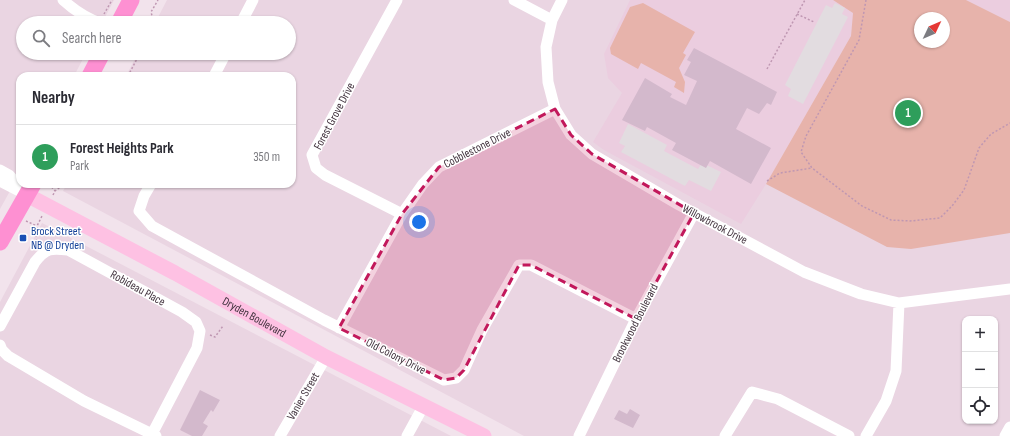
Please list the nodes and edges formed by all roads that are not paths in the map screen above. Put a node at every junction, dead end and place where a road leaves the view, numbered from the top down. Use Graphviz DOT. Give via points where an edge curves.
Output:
graph roads {
  1 [pos="62,0"];
  2 [pos="131,0"];
  3 [pos="253,0"];
  4 [pos="396,0"];
  5 [pos="514,0"];
  6 [pos="562,0"];
  7 [pos="85,16"];
  8 [pos="122,16"];
  9 [pos="245,16"];
  10 [pos="552,20"];
  11 [pos="98,60"];
  12 [pos="222,60"];
  13 [pos="92,72"];
  14 [pos="216,72"];
  15 [pos="555,109"];
  16 [pos="0,170"];
  17 [pos="16,180"];
  18 [pos="0,181"];
  19 [pos="16,186"];
  20 [pos="149,188"];
  21 [pos="30,190"];
  22 [pos="694,213"];
  23 [pos="402,214"];
  24 [pos="0,242"];
  25 [pos="1010,290"];
  26 [pos="899,303"];
  27 [pos="636,319"];
  28 [pos="0,326"];
  29 [pos="339,328"];
  30 [pos="0,345"];
  31 [pos="326,357"];
  32 [pos="424,405"];
  33 [pos="1010,427"];
  34 [pos="154,435"];
  35 [pos="280,436"];
  36 [pos="407,436"];
  37 [pos="484,436"];
  38 [pos="579,436"];
  39 [pos="725,436"];
  40 [pos="849,436"];
  41 [pos="866,436"];
  42 [pos="1005,436"];
  1 -- 7 [label="street"];
  2 -- 8 [label="main road"];
  3 -- 9 [label="street"];
  4 -- 23 [label="street, Forest Grove Drive" via="312,155 316,168 325,175"];
  5 -- 10 [label="street"];
  6 -- 10 [label="street, Willowbrook Drive"];
  10 -- 15 [label="street, Willowbrook Drive" via="546,47 548,82"];
  11 -- 13 [label="main road"];
  12 -- 14 [label="street"];
  15 -- 22 [label="street, Willowbrook Drive" via="571,134 592,154"];
  15 -- 23 [label="street, Cobblestone Drive" via="439,167 423,184"];
  16 -- 17 [label="street"];
  18 -- 19 [label="street"];
  20 -- 29 [label="street, Old Colony Drive" via="139,211 152,226"];
  21 -- 24 [label="main road"];
  21 -- 31 [label="street, Dryden Boulevard" via="48,205"];
  22 -- 26 [label="street, Willowbrook Drive" via="804,272 861,294"];
  22 -- 27 [label="street, Brookwood Boulevard"];
  23 -- 29 [label="street, Cobblestone Drive"];
  25 -- 26 [label="street, Willowbrook Drive"];
  26 -- 41 [label="street" via="896,371 886,401"];
  27 -- 29 [label="street, Old Colony Drive" via="531,265 519,264 482,330 464,370 456,378 444,380"];
  27 -- 38 [label="street, Brookwood Boulevard"];
  28 -- 34 [label="street, Robideau Place" via="35,262 41,254 56,248 68,250 182,312 196,322 200,331 197,348"];
  30 -- 34 [label="street" via="8,356 84,401"];
  31 -- 32 [label="street, Dryden Boulevard"];
  31 -- 35 [label="street, Vanier Street"];
  32 -- 36 [label="street"];
  32 -- 37 [label="street, Dryden Boulevard"];
  33 -- 42 [label="street"];
  39 -- 40 [label="street" via="752,392 778,398"];
}
